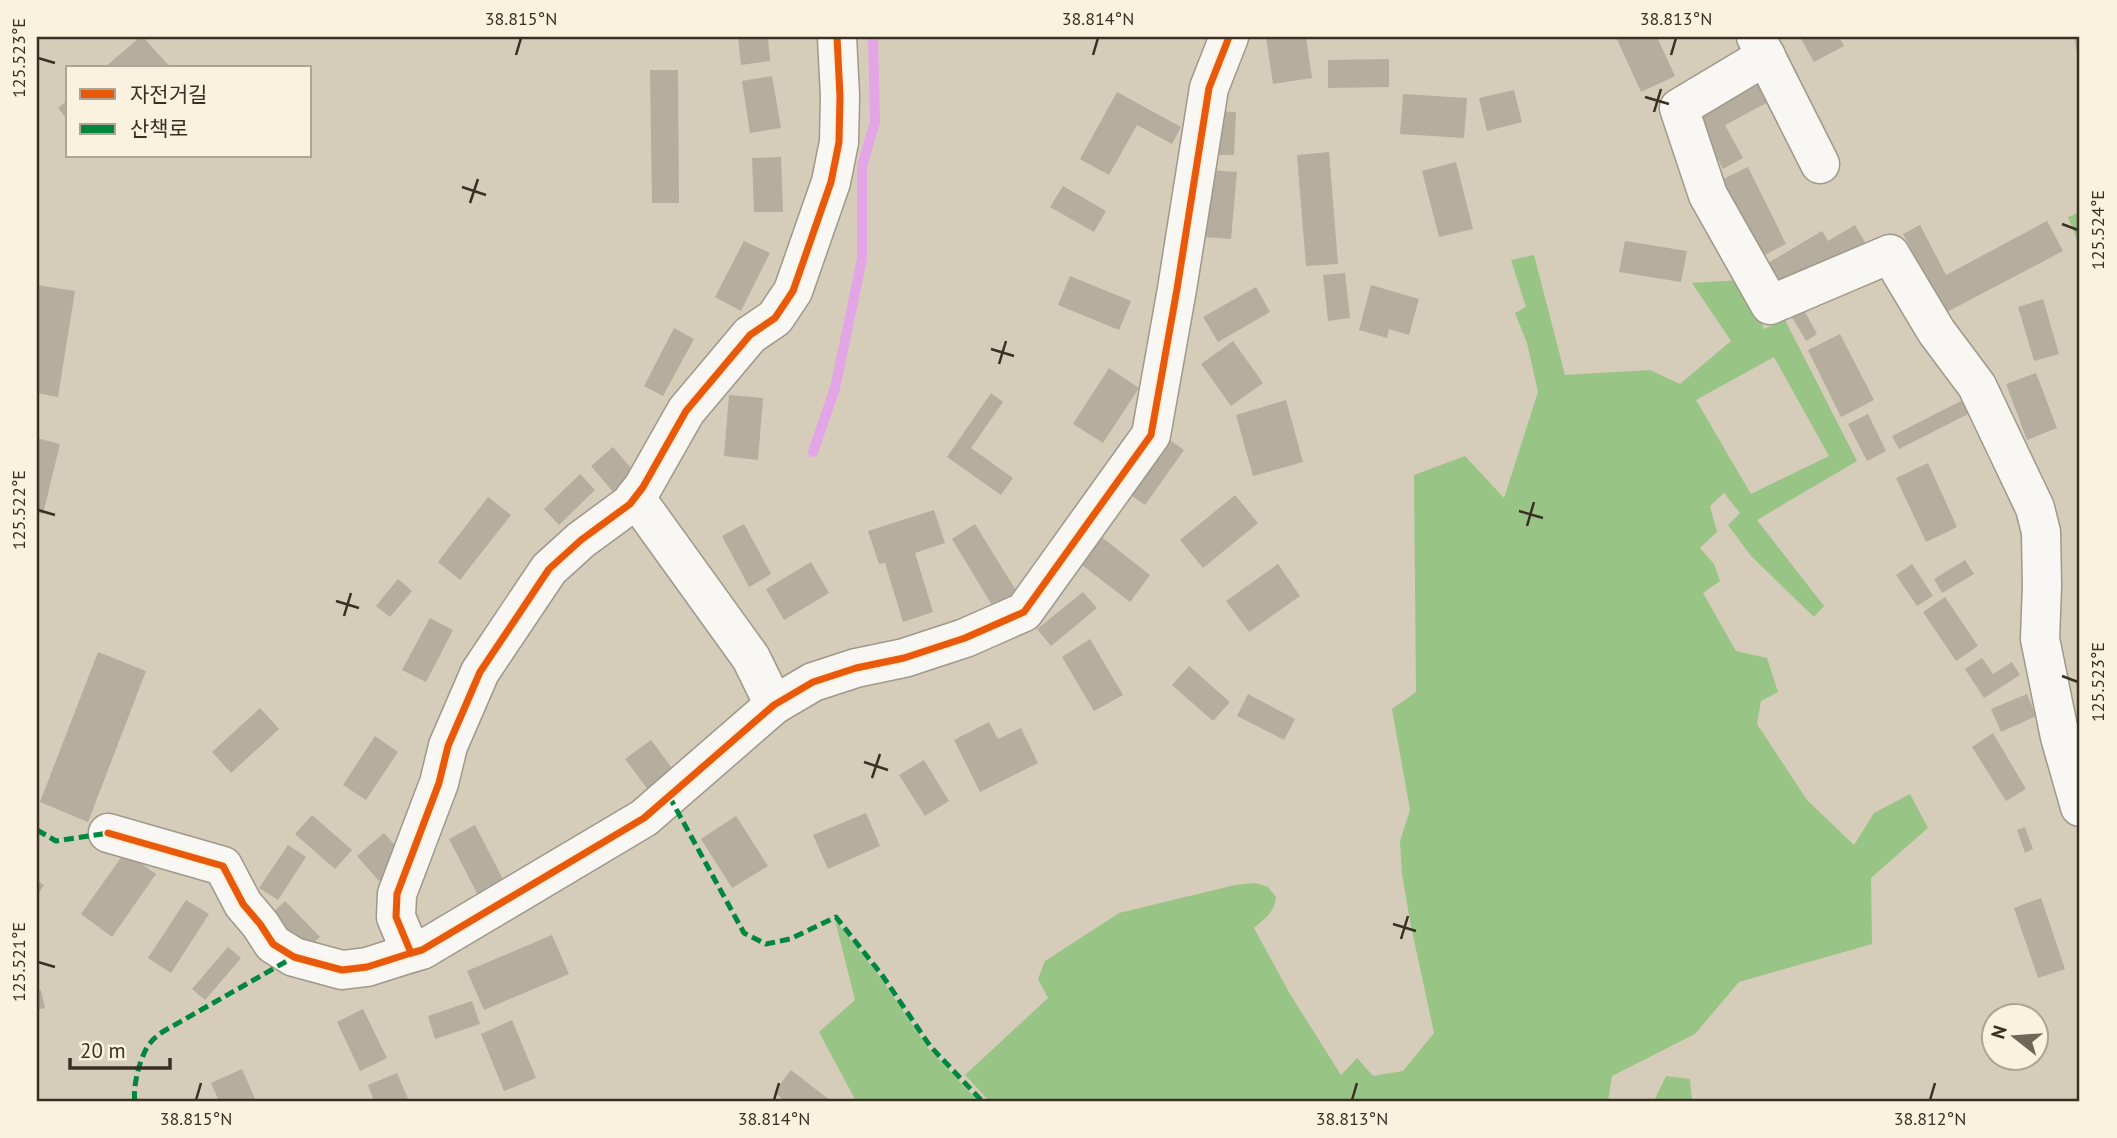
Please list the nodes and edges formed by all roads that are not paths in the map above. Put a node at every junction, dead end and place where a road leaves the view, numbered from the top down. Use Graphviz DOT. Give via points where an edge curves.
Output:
graph roads {
  1 [pos="837,37"];
  2 [pos="1229,37"];
  3 [pos="1761,46"];
  4 [pos="1820,164"];
  5 [pos="635,497"];
  6 [pos="775,705"];
  7 [pos="2080,807"];
  8 [pos="108,833"];
  9 [pos="411,953"];
  1 -- 5 [label="street" via="839,142 831,182 793,291 775,318 750,335 686,411"];
  2 -- 6 [label="street" via="1209,88 1151,435 1024,612 904,659 813,682"];
  3 -- 4 [label="street"];
  3 -- 7 [label="street" via="1679,108 1708,195 1770,305 1889,254 1936,331 1977,386 2035,508 2041,532 2040,639"];
  5 -- 6 [label="street" via="751,658"];
  5 -- 9 [label="street" via="549,569 480,672 448,746 439,783 397,894 396,916"];
  6 -- 9 [label="street" via="643,818"];
  8 -- 9 [label="street" via="223,866 243,904 273,944 294,957 342,970"];
}
